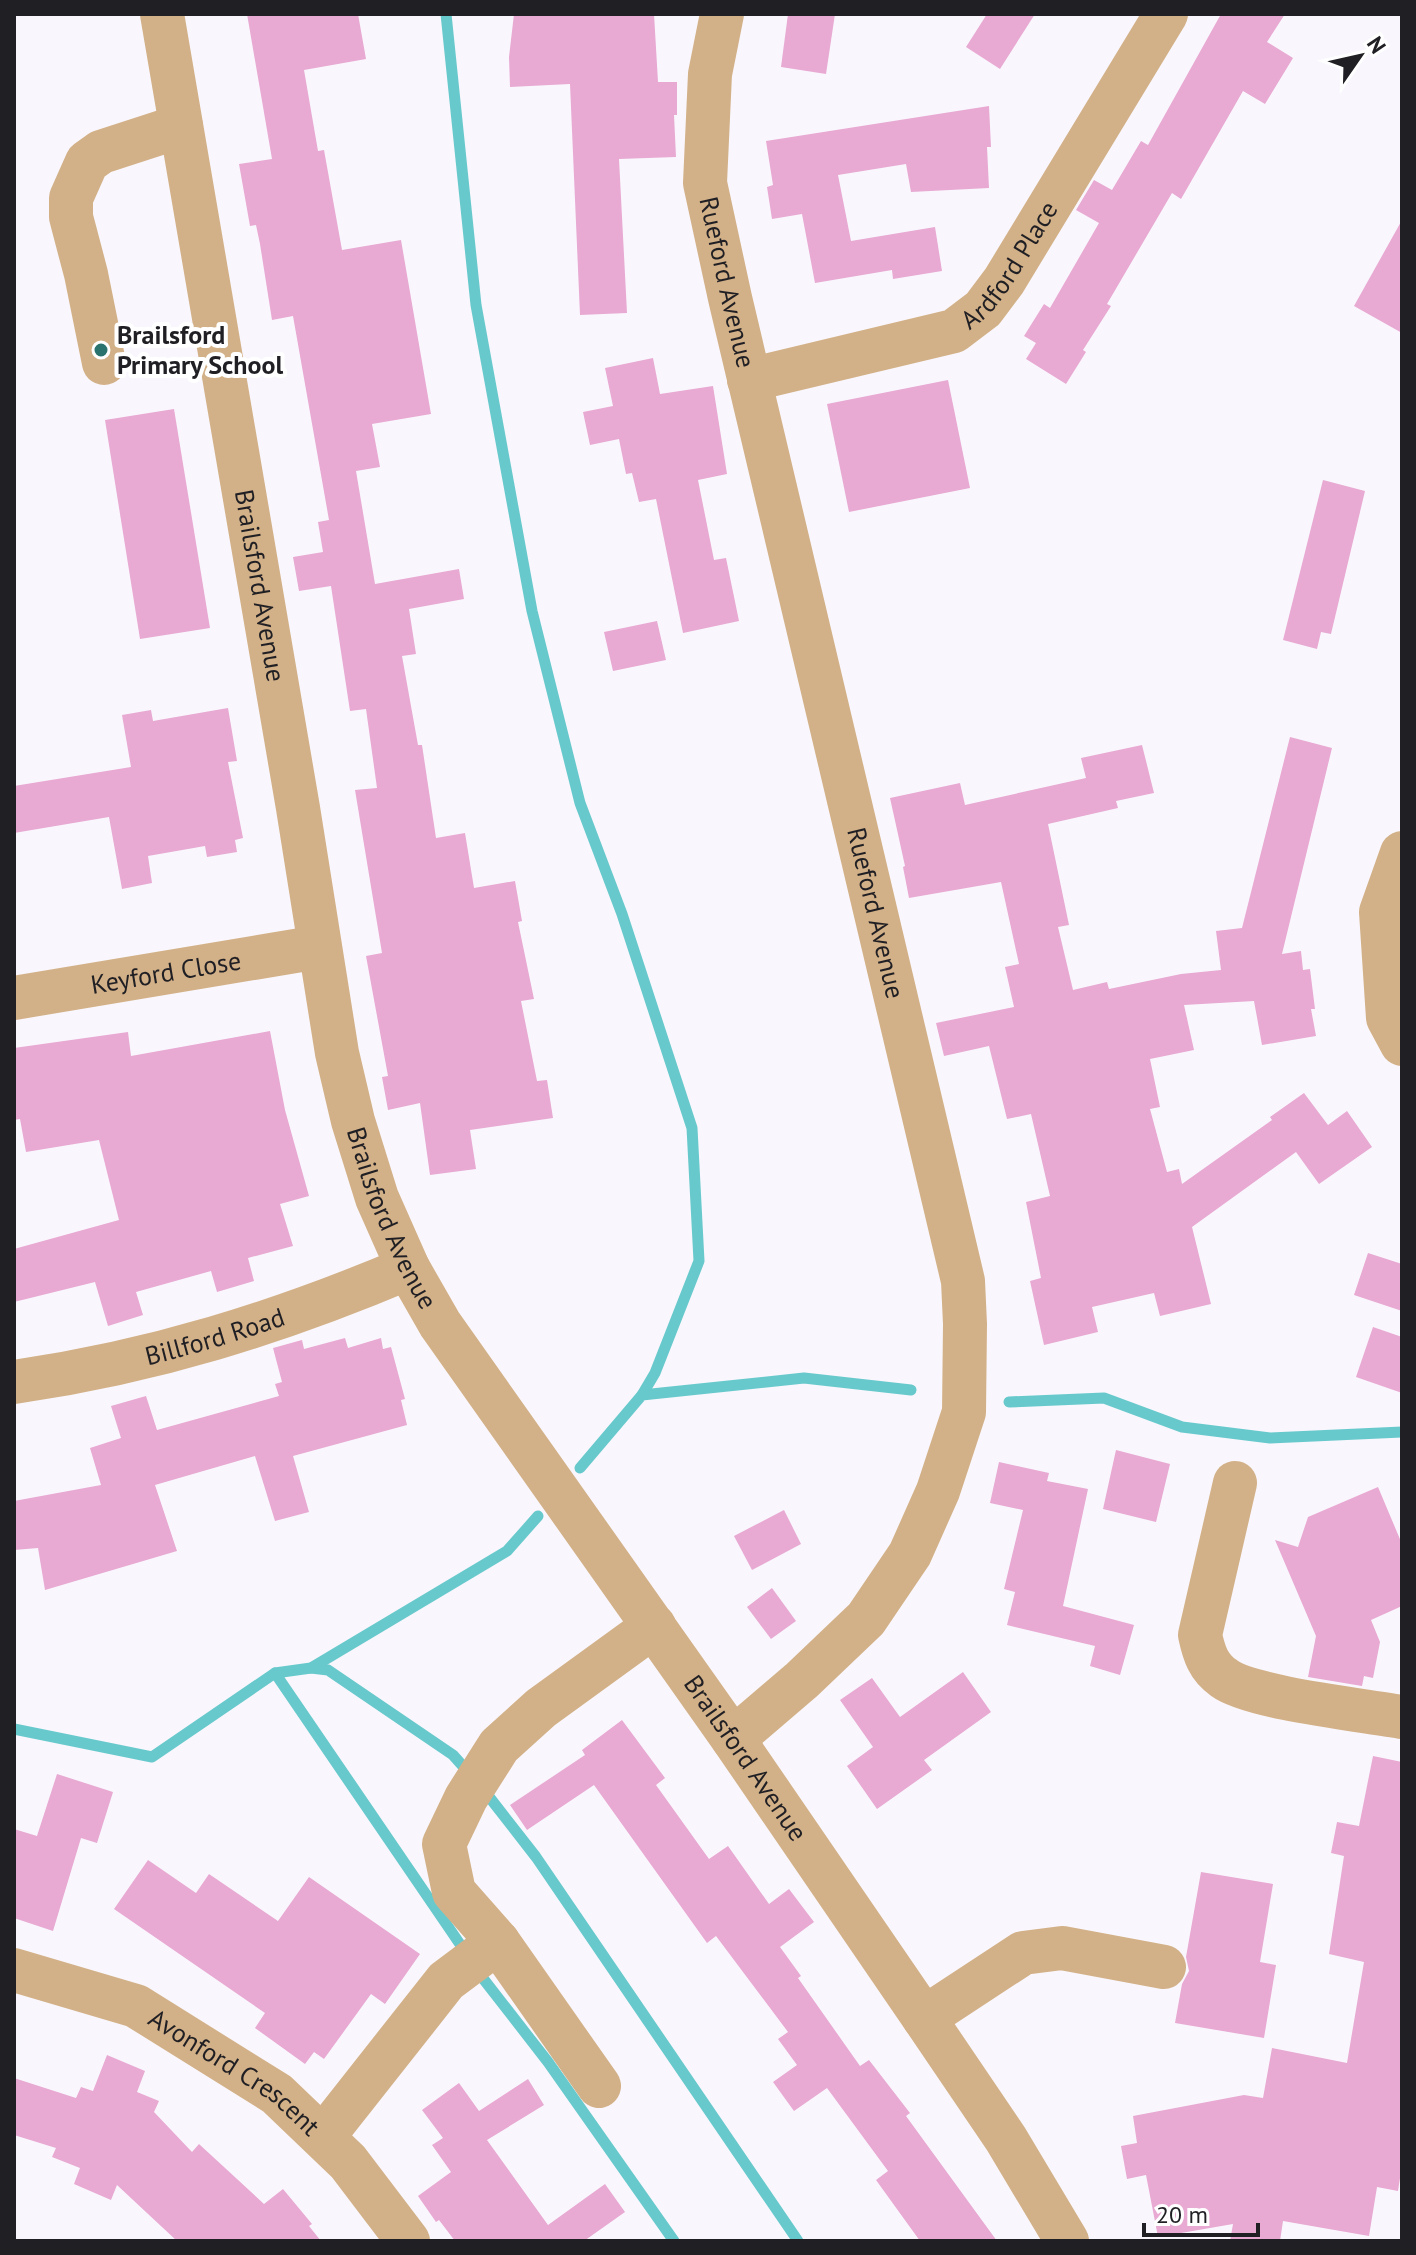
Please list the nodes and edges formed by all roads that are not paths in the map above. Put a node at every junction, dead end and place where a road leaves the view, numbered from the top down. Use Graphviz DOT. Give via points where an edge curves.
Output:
graph roads {
  1 [pos="162,14"];
  2 [pos="722,14"];
  3 [pos="1166,14"];
  4 [pos="181,126"];
  5 [pos="104,363"];
  6 [pos="749,380"];
  7 [pos="1402,853"];
  8 [pos="319,947"];
  9 [pos="14,998"];
  10 [pos="1402,1044"];
  11 [pos="408,1268"];
  12 [pos="14,1382"];
  13 [pos="1235,1483"];
  14 [pos="654,1626"];
  15 [pos="1402,1717"];
  16 [pos="733,1739"];
  17 [pos="498,1942"];
  18 [pos="1164,1967"];
  19 [pos="14,1970"];
  20 [pos="924,2018"];
  21 [pos="599,2086"];
  22 [pos="323,2137"];
  23 [pos="408,2241"];
  24 [pos="1067,2241"];
  1 -- 4 [label="street, Brailsford Avenue"];
  2 -- 6 [label="street, Rueford Avenue" via="710,74 705,183"];
  3 -- 6 [label="street, Ardford Place" via="983,309 954,331"];
  4 -- 5 [label="street" via="101,152 78,176 71,217"];
  4 -- 8 [label="street, Brailsford Avenue"];
  6 -- 16 [label="street, Rueford Avenue" via="963,1281 964,1412 910,1554 866,1619"];
  7 -- 10 [label="street" via="1381,912 1388,1018"];
  8 -- 9 [label="street, Keyford Close"];
  8 -- 11 [label="street, Brailsford Avenue" via="353,1121 377,1198"];
  11 -- 12 [label="street, Billford Road" via="245,1331 146,1358"];
  11 -- 14 [label="street, Brailsford Avenue" via="440,1324"];
  13 -- 15 [label="street" via="1200,1635 1206,1660 1237,1685"];
  14 -- 16 [label="street, Brailsford Avenue"];
  14 -- 17 [label="street" via="541,1708 499,1746 466,1798 444,1844 454,1892"];
  16 -- 20 [label="street, Brailsford Avenue"];
  17 -- 21 [label="street"];
  17 -- 22 [label="street" via="446,1981"];
  18 -- 20 [label="street" via="1062,1948 1023,1953"];
  19 -- 22 [label="street, Avonford Crescent" via="136,2006 277,2094"];
  20 -- 24 [label="street, Brailsford Avenue"];
  22 -- 23 [label="street, Avonford Crescent"];
}
